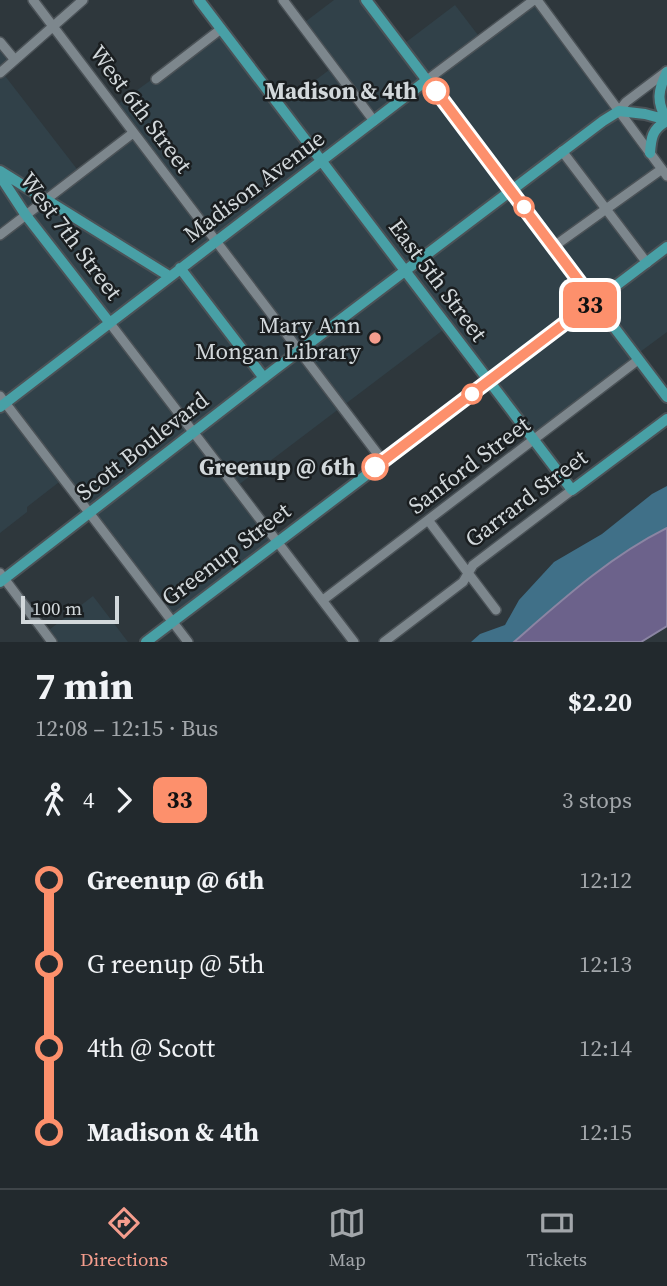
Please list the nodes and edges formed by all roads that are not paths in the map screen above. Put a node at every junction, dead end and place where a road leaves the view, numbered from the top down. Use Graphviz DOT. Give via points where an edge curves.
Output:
graph roads {
  1 [pos="33,0"];
  2 [pos="83,0"];
  3 [pos="199,0"];
  4 [pos="283,0"];
  5 [pos="366,0"];
  6 [pos="535,0"];
  7 [pos="52,26"];
  8 [pos="221,29"];
  9 [pos="0,42"];
  10 [pos="15,60"];
  11 [pos="667,71"];
  12 [pos="0,73"];
  13 [pos="156,79"];
  14 [pos="427,80"];
  15 [pos="619,111"];
  16 [pos="667,120"];
  17 [pos="374,121"];
  18 [pos="133,133"];
  19 [pos="562,151"];
  20 [pos="650,153"];
  21 [pos="322,162"];
  22 [pos="0,174"];
  23 [pos="666,174"];
  24 [pos="511,191"];
  25 [pos="45,199"];
  26 [pos="606,208"];
  27 [pos="25,214"];
  28 [pos="0,235"];
  29 [pos="217,242"];
  30 [pos="553,247"];
  31 [pos="667,247"];
  32 [pos="647,262"];
  33 [pos="180,268"];
  34 [pos="405,271"];
  35 [pos="169,275"];
  36 [pos="594,301"];
  37 [pos="109,322"];
  38 [pos="299,351"];
  39 [pos="638,360"];
  40 [pos="264,377"];
  41 [pos="489,381"];
  42 [pos="667,397"];
  43 [pos="2,402"];
  44 [pos="667,419"];
  45 [pos="194,431"];
  46 [pos="533,440"];
  47 [pos="383,461"];
  48 [pos="572,490"];
  49 [pos="90,513"];
  50 [pos="428,520"];
  51 [pos="278,541"];
  52 [pos="469,574"];
  53 [pos="1,578"];
  54 [pos="323,600"];
  55 [pos="496,610"];
  56 [pos="172,622"];
  57 [pos="52,642"];
  58 [pos="146,642"];
  59 [pos="188,642"];
  60 [pos="354,642"];
  61 [pos="384,642"];
  1 -- 7 [label="street, West 6th Street"];
  2 -- 7 [label="street"];
  3 -- 8 [label="main road, East 5th Street"];
  4 -- 17 [label="street"];
  5 -- 14 [label="main road"];
  6 -- 14 [label="street, Madison Avenue"];
  6 -- 15 [label="street"];
  7 -- 10 [label="street"];
  7 -- 18 [label="street, West 6th Street"];
  8 -- 13 [label="street"];
  8 -- 21 [label="main road, East 5th Street"];
  9 -- 10 [label="street"];
  10 -- 12 [label="street"];
  11 -- 15 [label="street"];
  11 -- 16 [label="main road" via="658,98"];
  14 -- 17 [label="main road, Madison Avenue"];
  14 -- 24 [label="main road"];
  15 -- 16 [label="main road"];
  15 -- 19 [label="main road"];
  15 -- 20 [label="street"];
  16 -- 20 [label="main road" via="655,130"];
  17 -- 21 [label="main road, Madison Avenue"];
  18 -- 25 [label="street"];
  18 -- 29 [label="street, West 6th Street"];
  19 -- 24 [label="main road, Scott Boulevard"];
  19 -- 26 [label="street"];
  20 -- 23 [label="street"];
  21 -- 29 [label="main road, Madison Avenue"];
  21 -- 34 [label="main road, East 5th Street"];
  22 -- 25 [label="main road"];
  22 -- 27 [label="main road, West 7th Street"];
  23 -- 26 [label="street"];
  24 -- 30 [label="main road"];
  24 -- 34 [label="main road, Scott Boulevard"];
  25 -- 27 [label="street"];
  25 -- 35 [label="main road"];
  26 -- 30 [label="street"];
  26 -- 32 [label="street"];
  27 -- 28 [label="street"];
  27 -- 37 [label="main road, West 7th Street"];
  29 -- 33 [label="main road, Madison Avenue"];
  29 -- 38 [label="street, West 6th Street"];
  30 -- 36 [label="main road"];
  31 -- 32 [label="main road, Greenup Street"];
  32 -- 36 [label="main road, Greenup Street"];
  33 -- 35 [label="main road, Madison Avenue"];
  33 -- 40 [label="main road"];
  34 -- 38 [label="main road, Scott Boulevard"];
  34 -- 41 [label="main road, East 5th Street"];
  35 -- 37 [label="main road, Madison Avenue"];
  36 -- 39 [label="main road"];
  36 -- 41 [label="main road, Greenup Street"];
  37 -- 43 [label="main road, Madison Avenue"];
  37 -- 45 [label="street"];
  38 -- 40 [label="main road, Scott Boulevard"];
  38 -- 47 [label="street, West 6th Street"];
  39 -- 42 [label="main road"];
  39 -- 46 [label="street, Sanford Street"];
  40 -- 45 [label="main road, Scott Boulevard"];
  41 -- 46 [label="main road, East 5th Street"];
  41 -- 47 [label="main road, Greenup Street"];
  43 -- 49 [label="street"];
  44 -- 48 [label="main road, Garrard Street"];
  45 -- 49 [label="main road, Scott Boulevard"];
  45 -- 51 [label="street"];
  46 -- 48 [label="main road, East 5th Street"];
  46 -- 50 [label="street, Sanford Street"];
  47 -- 51 [label="main road, Greenup Street"];
  48 -- 52 [label="street, Garrard Street" via="472,565"];
  49 -- 53 [label="main road, Scott Boulevard"];
  49 -- 56 [label="street"];
  50 -- 52 [label="street"];
  50 -- 54 [label="street, Sanford Street"];
  51 -- 54 [label="street"];
  51 -- 56 [label="main road, Greenup Street"];
  52 -- 55 [label="street"];
  52 -- 61 [label="street, Garrard Street"];
  53 -- 57 [label="street"];
  54 -- 60 [label="street"];
  56 -- 58 [label="main road, Greenup Street"];
  56 -- 59 [label="street"];
}
